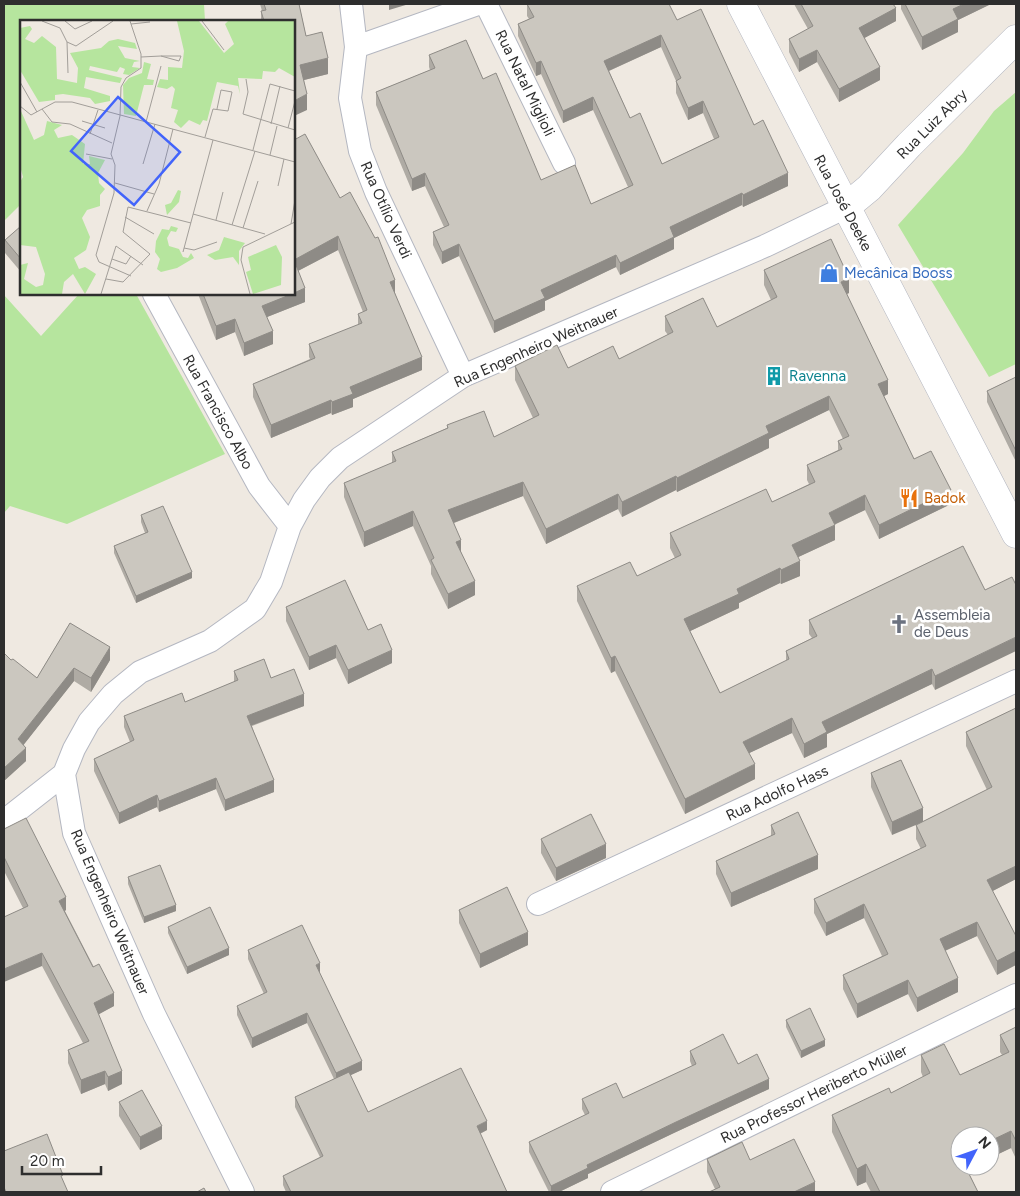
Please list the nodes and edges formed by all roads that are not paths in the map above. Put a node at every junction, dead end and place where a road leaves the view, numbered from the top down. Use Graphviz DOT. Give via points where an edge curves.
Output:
graph roads {
  1 [pos="351,4"];
  2 [pos="478,4"];
  3 [pos="486,4"];
  4 [pos="741,4"];
  5 [pos="1016,39"];
  6 [pos="356,47"];
  7 [pos="564,163"];
  8 [pos="846,207"];
  9 [pos="155,295"];
  10 [pos="463,376"];
  11 [pos="290,526"];
  12 [pos="1016,534"];
  13 [pos="1016,682"];
  14 [pos="64,774"];
  15 [pos="4,820"];
  16 [pos="538,904"];
  17 [pos="1016,995"];
  18 [pos="243,1192"];
  19 [pos="612,1192"];
  1 -- 6 [label="street, Rua Otílio Verdi"];
  2 -- 6 [label="street"];
  3 -- 7 [label="street, Rua Natal Miglioli"];
  4 -- 8 [label="street, Rua José Deeke"];
  5 -- 8 [label="street, Rua Luiz Abry" via="869,188"];
  6 -- 10 [label="street, Rua Otílio Verdi" via="350,98 360,151 376,192"];
  8 -- 10 [label="street, Rua Engenheiro Weitnauer" via="765,246"];
  8 -- 12 [label="street, Rua José Deeke"];
  9 -- 11 [label="street, Rua Francisco Albo" via="259,486"];
  10 -- 11 [label="street, Rua Engenheiro Weitnauer" via="340,458 320,478"];
  11 -- 14 [label="street, Rua Engenheiro Weitnauer" via="271,582 254,608 210,641 140,672 113,694 89,722"];
  13 -- 16 [label="street, Rua Adolfo Hass"];
  14 -- 15 [label="street"];
  14 -- 18 [label="street, Rua Engenheiro Weitnauer" via="74,833 154,1014"];
  17 -- 19 [label="street, Rua Professor Heriberto Müller"];
}
